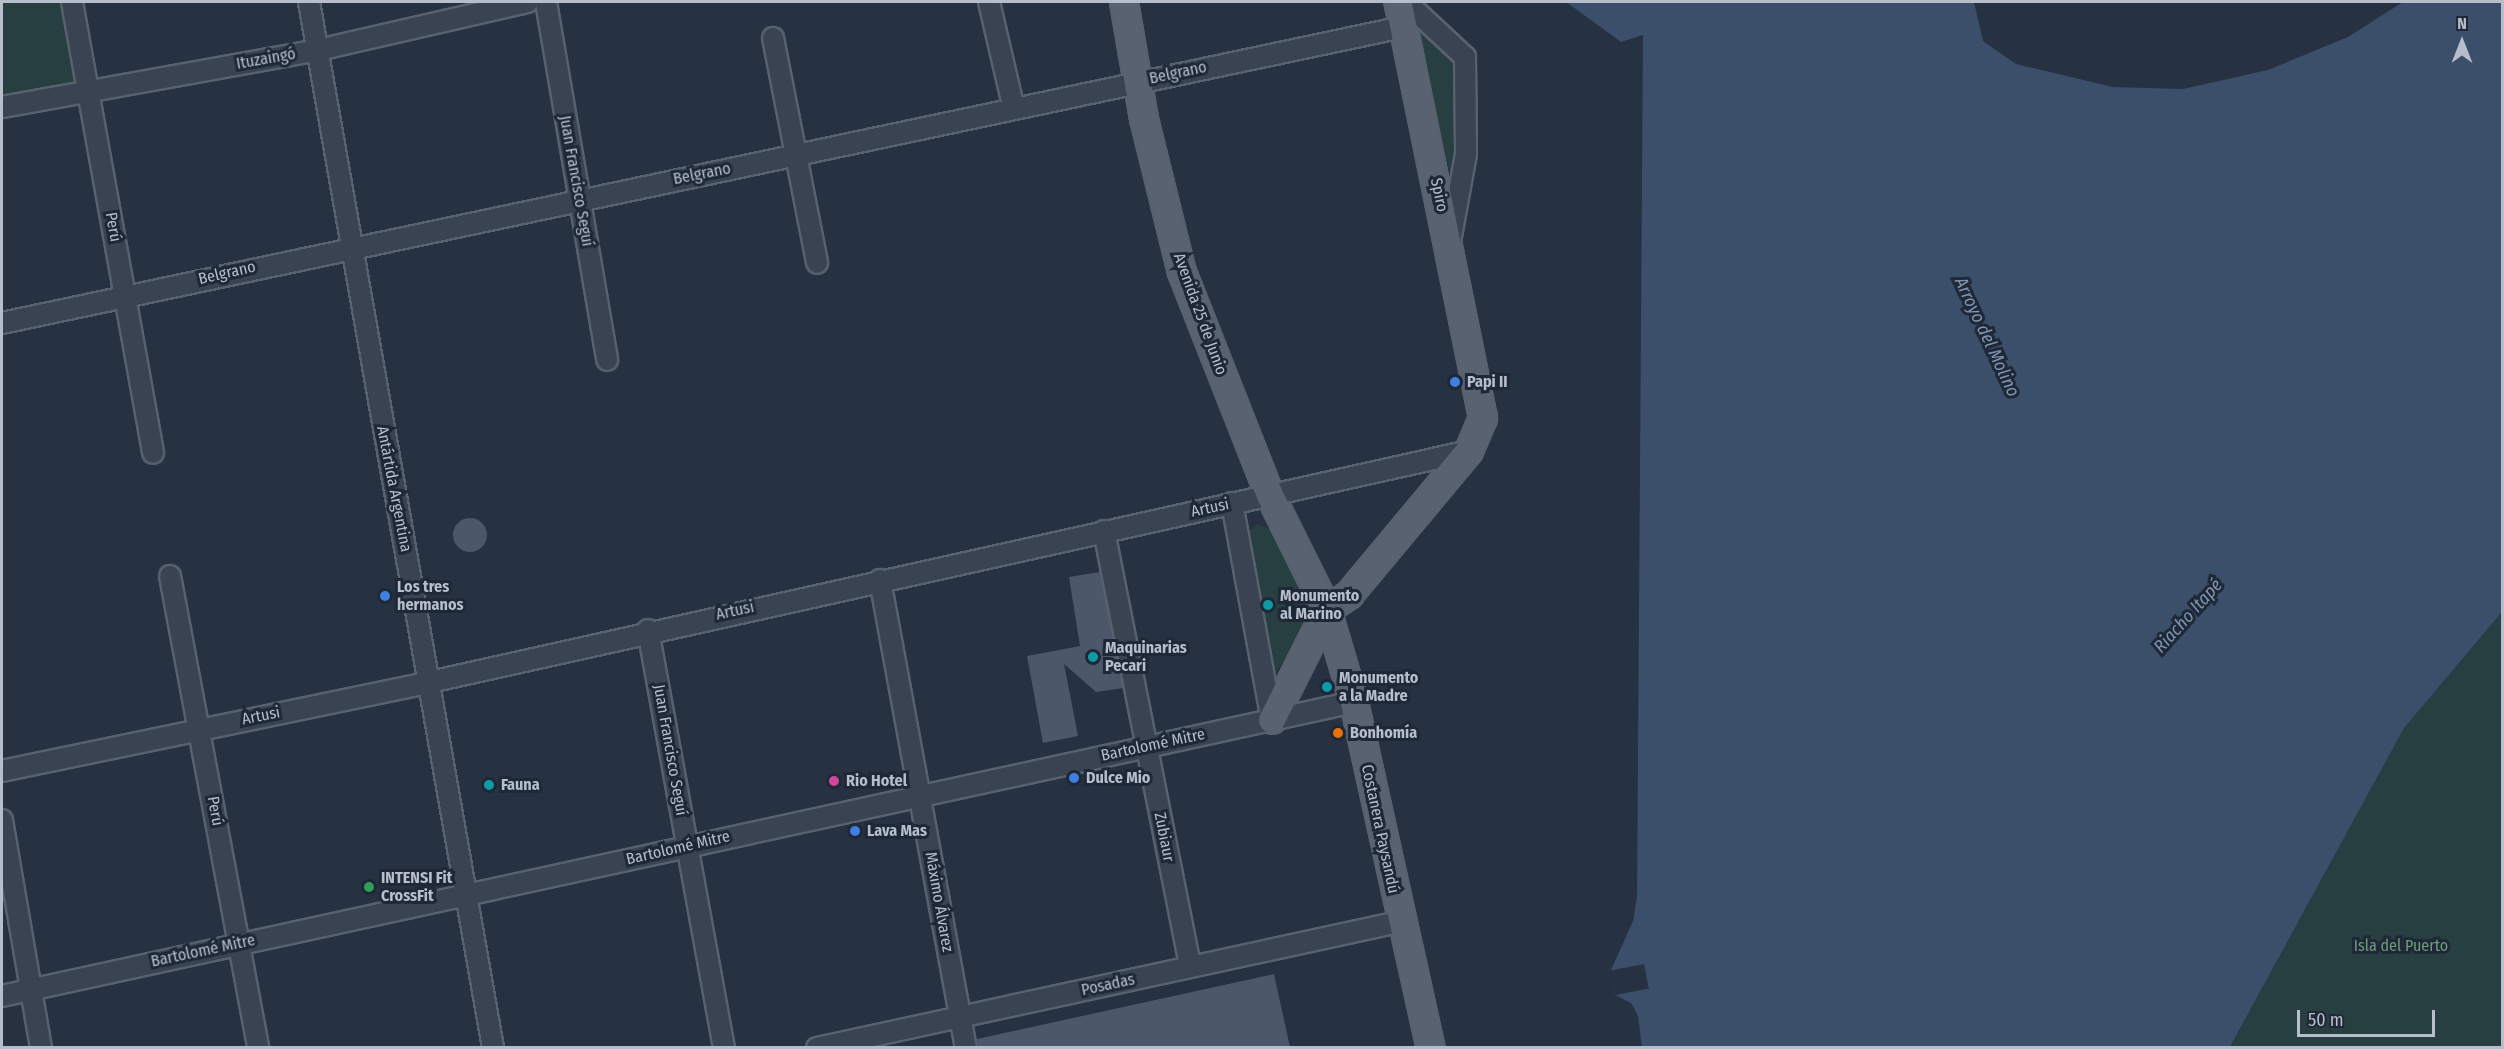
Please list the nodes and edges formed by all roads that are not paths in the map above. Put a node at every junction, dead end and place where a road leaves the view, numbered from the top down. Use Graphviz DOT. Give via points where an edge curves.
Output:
graph roads {
  1 [pos="72,2"];
  2 [pos="309,2"];
  3 [pos="528,2"];
  4 [pos="546,2"];
  5 [pos="989,2"];
  6 [pos="1124,2"];
  7 [pos="1398,2"];
  8 [pos="1406,2"];
  9 [pos="1404,27"];
  10 [pos="773,38"];
  11 [pos="318,50"];
  12 [pos="1137,81"];
  13 [pos="88,90"];
  14 [pos="1013,105"];
  15 [pos="2,107"];
  16 [pos="795,156"];
  17 [pos="578,200"];
  18 [pos="348,246"];
  19 [pos="1450,246"];
  20 [pos="817,263"];
  21 [pos="125,296"];
  22 [pos="2,323"];
  23 [pos="607,360"];
  24 [pos="1469,451"];
  25 [pos="153,453"];
  26 [pos="1270,495"];
  27 [pos="1232,503"];
  28 [pos="1104,531"];
  29 [pos="170,576"];
  30 [pos="880,580"];
  31 [pos="1328,610"];
  32 [pos="648,630"];
  33 [pos="430,682"];
  34 [pos="1354,702"];
  35 [pos="1272,720"];
  36 [pos="200,728"];
  37 [pos="1146,747"];
  38 [pos="2,771"];
  39 [pos="919,796"];
  40 [pos="2,820"];
  41 [pos="687,846"];
  42 [pos="465,898"];
  43 [pos="1399,922"];
  44 [pos="238,943"];
  45 [pos="1190,967"];
  46 [pos="31,990"];
  47 [pos="2,996"];
  48 [pos="960,1017"];
  49 [pos="41,1047"];
  50 [pos="258,1047"];
  51 [pos="493,1047"];
  52 [pos="724,1047"];
  53 [pos="817,1047"];
  54 [pos="966,1047"];
  55 [pos="1431,1047"];
  1 -- 13 [label="street, Perú"];
  2 -- 11 [label="street, Antártida Argentina"];
  3 -- 11 [label="street, Ituzaingó"];
  4 -- 17 [label="street, Juan Francisco Seguí"];
  5 -- 14 [label="street"];
  6 -- 12 [label="main road, Avenida 25 de Junio"];
  7 -- 9 [label="main road, Spiro"];
  8 -- 19 [label="street" via="1465,57 1466,154"];
  9 -- 12 [label="street, Belgrano"];
  9 -- 19 [label="main road, Spiro"];
  10 -- 16 [label="street"];
  11 -- 13 [label="street, Ituzaingó"];
  11 -- 18 [label="street, Antártida Argentina"];
  12 -- 14 [label="street, Belgrano"];
  12 -- 26 [label="main road, Avenida 25 de Junio" via="1182,272"];
  13 -- 15 [label="street, Ituzaingó"];
  13 -- 21 [label="street, Perú"];
  14 -- 16 [label="street, Belgrano"];
  16 -- 17 [label="street, Belgrano"];
  16 -- 20 [label="street"];
  17 -- 18 [label="street, Belgrano"];
  17 -- 23 [label="street, Juan Francisco Seguí"];
  18 -- 21 [label="street, Belgrano"];
  18 -- 33 [label="street, Antártida Argentina"];
  19 -- 24 [label="main road, Spiro" via="1483,418"];
  21 -- 22 [label="street, Belgrano"];
  21 -- 25 [label="street, Perú"];
  24 -- 26 [label="street, Artusi"];
  24 -- 31 [label="main road" via="1349,595"];
  26 -- 27 [label="street, Artusi"];
  26 -- 31 [label="main road, Avenida 25 de Junio"];
  27 -- 28 [label="street, Artusi"];
  27 -- 35 [label="street"];
  28 -- 30 [label="street, Artusi"];
  28 -- 37 [label="street, Zubiaur"];
  29 -- 36 [label="street, Perú"];
  30 -- 32 [label="street, Artusi"];
  30 -- 39 [label="street, Máximo Álvarez"];
  31 -- 34 [label="main road, Costanera Paysandú"];
  31 -- 35 [label="main road"];
  32 -- 33 [label="street, Artusi"];
  32 -- 41 [label="street, Juan Francisco Seguí"];
  33 -- 36 [label="street, Artusi"];
  33 -- 42 [label="street, Antártida Argentina"];
  34 -- 35 [label="street, Bartolomé Mitre"];
  34 -- 43 [label="main road, Costanera Paysandú"];
  35 -- 37 [label="street, Bartolomé Mitre"];
  36 -- 38 [label="street, Artusi"];
  36 -- 44 [label="street, Perú"];
  37 -- 39 [label="street, Bartolomé Mitre"];
  37 -- 45 [label="street, Zubiaur"];
  39 -- 41 [label="street, Bartolomé Mitre"];
  39 -- 48 [label="street, Máximo Álvarez"];
  40 -- 46 [label="street"];
  41 -- 42 [label="street, Bartolomé Mitre"];
  41 -- 52 [label="street, Juan Francisco Seguí"];
  42 -- 44 [label="street, Bartolomé Mitre"];
  42 -- 51 [label="street, Antártida Argentina"];
  43 -- 45 [label="street, Posadas"];
  43 -- 55 [label="main road, Costanera Paysandú"];
  44 -- 46 [label="street, Bartolomé Mitre"];
  44 -- 50 [label="street, Perú"];
  45 -- 48 [label="street, Posadas"];
  46 -- 47 [label="street, Bartolomé Mitre"];
  46 -- 49 [label="street"];
  48 -- 53 [label="street, Posadas"];
  48 -- 54 [label="street, Máximo Álvarez"];
}
